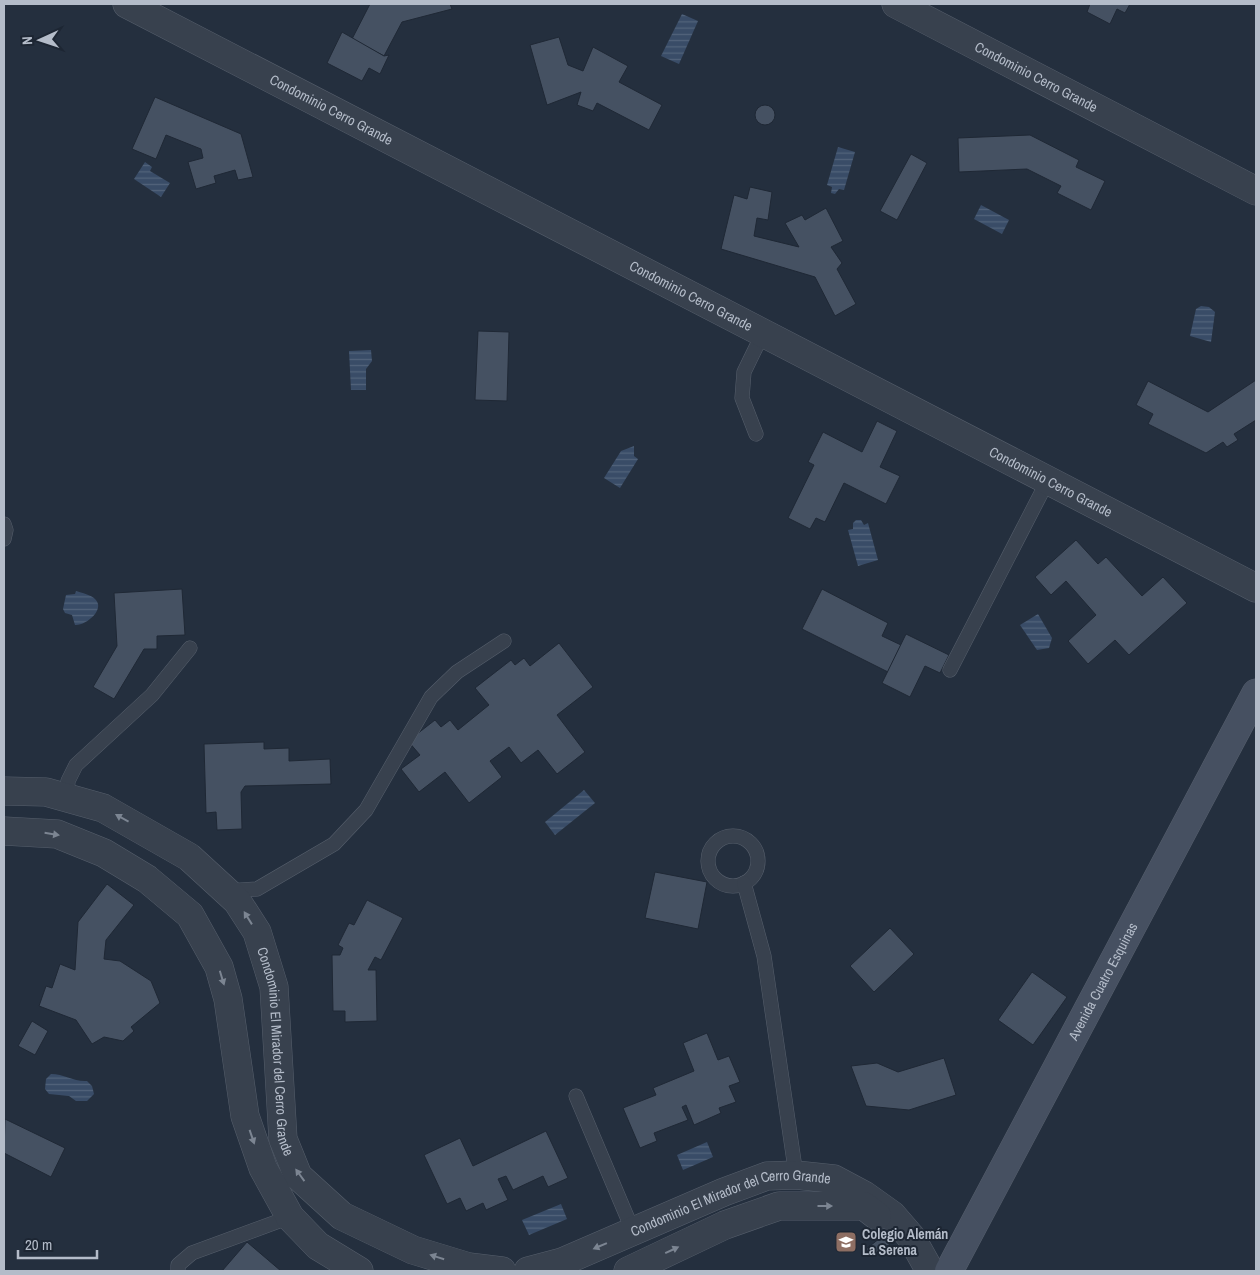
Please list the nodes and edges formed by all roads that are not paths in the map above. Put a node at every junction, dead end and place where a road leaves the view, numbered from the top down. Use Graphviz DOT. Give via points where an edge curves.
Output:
graph roads {
  1 [pos="127,4"];
  2 [pos="896,4"];
  3 [pos="1256,191"];
  4 [pos="763,333"];
  5 [pos="756,434"];
  6 [pos="1048,480"];
  7 [pos="4,524"];
  8 [pos="4,539"];
  9 [pos="1256,588"];
  10 [pos="504,641"];
  11 [pos="190,648"];
  12 [pos="950,670"];
  13 [pos="1256,693"];
  14 [pos="4,791"];
  15 [pos="68,798"];
  16 [pos="4,831"];
  17 [pos="744,883"];
  18 [pos="226,891"];
  19 [pos="190,915"];
  20 [pos="576,1096"];
  21 [pos="796,1174"];
  22 [pos="331,1206"];
  23 [pos="290,1217"];
  24 [pos="633,1231"];
  25 [pos="178,1271"];
  26 [pos="359,1271"];
  27 [pos="502,1271"];
  28 [pos="528,1271"];
  29 [pos="628,1271"];
  30 [pos="921,1271"];
  31 [pos="930,1271"];
  32 [pos="949,1271"];
  1 -- 4 [label="street, Condominio Cerro Grande"];
  2 -- 3 [label="street, Condominio Cerro Grande"];
  4 -- 5 [label="lane" via="744,372 742,398"];
  4 -- 6 [label="street, Condominio Cerro Grande"];
  6 -- 9 [label="street, Condominio Cerro Grande"];
  6 -- 12 [label="lane"];
  7 -- 8 [label="lane"];
  10 -- 18 [label="lane" via="457,672 431,697 366,810 334,844 257,888"];
  11 -- 15 [label="lane" via="152,695 76,765 68,781"];
  13 -- 32 [label="street, Avenida Cuatro Esquinas"];
  14 -- 15 [label="street, Condominio El Mirador del Cerro Grande" via="46,792"];
  18 -- 15 [label="street, Condominio El Mirador del Cerro Grande, one-way" via="181,852 104,808"];
  16 -- 19 [label="street, one-way" via="57,834 104,853 147,880"];
  17 -- 21 [label="lane" via="764,956"];
  18 -- 19 [label="street"];
  22 -- 18 [label="street, Condominio El Mirador del Cerro Grande, one-way" via="298,1176 283,1139 274,988 257,932 237,901"];
  19 -- 23 [label="street, one-way" via="219,967 228,999 245,1116 263,1168"];
  20 -- 24 [label="lane"];
  21 -- 24 [label="street, Condominio El Mirador del Cerro Grande" via="767,1176"];
  21 -- 31 [label="street, Condominio El Mirador del Cerro Grande" via="834,1179 892,1215 911,1238"];
  22 -- 23 [label="street"];
  27 -- 22 [label="street, Condominio El Mirador del Cerro Grande, one-way" via="469,1267 413,1250 342,1216"];
  23 -- 25 [label="lane" via="192,1253 178,1265"];
  23 -- 26 [label="street" via="318,1246"];
  24 -- 28 [label="street, Condominio El Mirador del Cerro Grande, one-way" via="562,1262"];
  29 -- 30 [label="street, Condominio El Mirador del Cerro Grande, one-way" via="724,1225 779,1206 864,1206 891,1226"];
}
